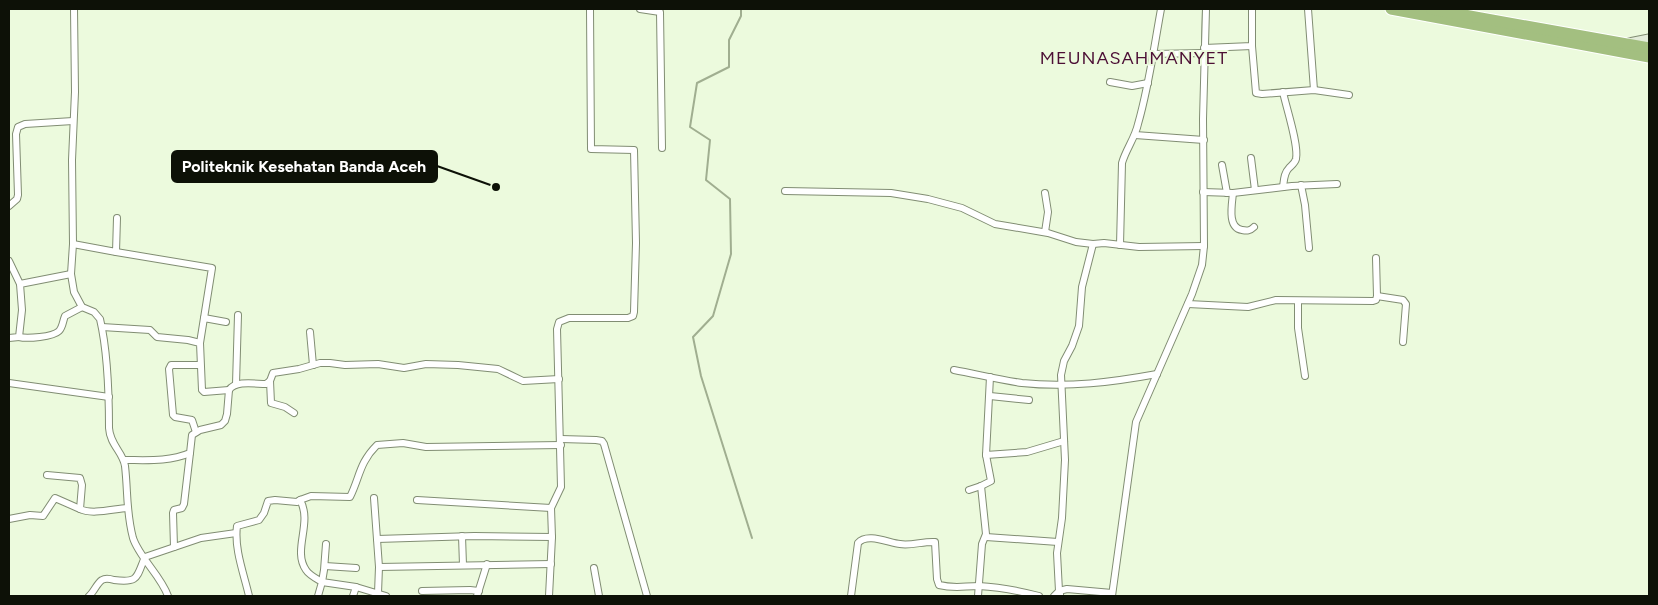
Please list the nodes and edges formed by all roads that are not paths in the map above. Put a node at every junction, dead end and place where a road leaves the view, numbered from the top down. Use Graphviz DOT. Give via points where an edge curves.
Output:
graph roads {
  1 [pos="74,9"];
  2 [pos="590,9"];
  3 [pos="640,9"];
  4 [pos="1161,9"];
  5 [pos="1206,9"];
  6 [pos="1252,9"];
  7 [pos="1308,9"];
  8 [pos="1390,9"];
  9 [pos="1431,9"];
  10 [pos="1515,28"];
  11 [pos="1533,31"];
  12 [pos="1649,39"];
  13 [pos="1624,44"];
  14 [pos="1252,46"];
  15 [pos="1649,48"];
  16 [pos="1202,52"];
  17 [pos="1153,54"];
  18 [pos="1649,57"];
  19 [pos="1110,82"];
  20 [pos="1148,83"];
  21 [pos="1314,90"];
  22 [pos="1283,92"];
  23 [pos="1349,95"];
  24 [pos="73,121"];
  25 [pos="1135,135"];
  26 [pos="1201,140"];
  27 [pos="662,148"];
  28 [pos="1251,158"];
  29 [pos="1222,165"];
  30 [pos="1337,184"];
  31 [pos="1301,185"];
  32 [pos="1283,187"];
  33 [pos="1254,190"];
  34 [pos="785,191"];
  35 [pos="1203,192"];
  36 [pos="1044,193"];
  37 [pos="1230,193"];
  38 [pos="9,206"];
  39 [pos="117,218"];
  40 [pos="1254,227"];
  41 [pos="1044,232"];
  42 [pos="72,244"];
  43 [pos="1093,244"];
  44 [pos="1120,245"];
  45 [pos="1201,246"];
  46 [pos="1309,248"];
  47 [pos="116,252"];
  48 [pos="1376,258"];
  49 [pos="9,262"];
  50 [pos="71,274"];
  51 [pos="20,284"];
  52 [pos="1377,296"];
  53 [pos="1298,301"];
  54 [pos="1188,304"];
  55 [pos="82,307"];
  56 [pos="238,315"];
  57 [pos="204,318"];
  58 [pos="226,322"];
  59 [pos="102,327"];
  60 [pos="310,332"];
  61 [pos="19,337"];
  62 [pos="9,338"];
  63 [pos="1403,342"];
  64 [pos="200,343"];
  65 [pos="314,364"];
  66 [pos="200,365"];
  67 [pos="954,370"];
  68 [pos="1157,374"];
  69 [pos="1305,376"];
  70 [pos="990,377"];
  71 [pos="559,379"];
  72 [pos="270,381"];
  73 [pos="9,383"];
  74 [pos="236,384"];
  75 [pos="1060,384"];
  76 [pos="229,390"];
  77 [pos="990,396"];
  78 [pos="109,397"];
  79 [pos="1029,400"];
  80 [pos="294,413"];
  81 [pos="196,432"];
  82 [pos="1064,441"];
  83 [pos="561,442"];
  84 [pos="190,453"];
  85 [pos="986,456"];
  86 [pos="124,460"];
  87 [pos="47,475"];
  88 [pos="981,486"];
  89 [pos="969,490"];
  90 [pos="374,498"];
  91 [pos="300,500"];
  92 [pos="417,500"];
  93 [pos="127,508"];
  94 [pos="551,508"];
  95 [pos="80,509"];
  96 [pos="9,518"];
  97 [pos="236,533"];
  98 [pos="462,536"];
  99 [pos="552,537"];
  100 [pos="986,537"];
  101 [pos="376,539"];
  102 [pos="1058,542"];
  103 [pos="326,544"];
  104 [pos="174,547"];
  105 [pos="145,558"];
  106 [pos="488,564"];
  107 [pos="551,564"];
  108 [pos="463,565"];
  109 [pos="325,566"];
  110 [pos="378,567"];
  111 [pos="356,568"];
  112 [pos="594,568"];
  113 [pos="322,582"];
  114 [pos="979,586"];
  115 [pos="356,587"];
  116 [pos="422,591"];
  117 [pos="378,593"];
  118 [pos="478,594"];
  119 [pos="1110,594"];
  120 [pos="1058,595"];
  121 [pos="89,596"];
  122 [pos="168,596"];
  123 [pos="249,596"];
  124 [pos="318,596"];
  125 [pos="353,596"];
  126 [pos="386,596"];
  127 [pos="549,596"];
  128 [pos="600,596"];
  129 [pos="647,596"];
  130 [pos="851,596"];
  131 [pos="978,596"];
  132 [pos="1039,596"];
  1 -- 24 [label="street"];
  2 -- 71 [label="street" via="591,149 634,150 634,312 628,318 569,318 559,322"];
  3 -- 27 [label="street" via="660,12"];
  4 -- 17 [label="street"];
  5 -- 16 [label="street"];
  6 -- 14 [label="street"];
  7 -- 21 [label="street"];
  8 -- 10 [label="highway"];
  9 -- 10 [label="highway"];
  10 -- 11 [label="highway"];
  11 -- 13 [label="highway"];
  11 -- 18 [label="highway"];
  12 -- 13 [label="main road"];
  13 -- 15 [label="highway"];
  14 -- 16 [label="street"];
  14 -- 22 [label="street" via="1256,93"];
  16 -- 17 [label="street"];
  16 -- 26 [label="street"];
  17 -- 20 [label="street"];
  19 -- 20 [label="street" via="1132,86"];
  20 -- 25 [label="street"];
  21 -- 22 [label="street"];
  21 -- 23 [label="street"];
  22 -- 32 [label="street" via="1296,156 1285,174"];
  24 -- 38 [label="street" via="18,126 18,195"];
  24 -- 42 [label="street"];
  25 -- 26 [label="street"];
  25 -- 44 [label="street" via="1122,163"];
  26 -- 35 [label="street"];
  28 -- 33 [label="street"];
  29 -- 37 [label="street"];
  30 -- 31 [label="street"];
  31 -- 32 [label="street"];
  31 -- 46 [label="street"];
  32 -- 33 [label="street"];
  33 -- 37 [label="street"];
  34 -- 41 [label="street" via="890,193 962,208 995,224"];
  35 -- 37 [label="street"];
  35 -- 45 [label="street"];
  36 -- 41 [label="street" via="1048,212"];
  37 -- 40 [label="street" via="1235,227 1246,231"];
  39 -- 47 [label="street"];
  41 -- 43 [label="street"];
  42 -- 47 [label="street"];
  42 -- 50 [label="street"];
  43 -- 44 [label="street"];
  43 -- 75 [label="street" via="1082,287 1079,326 1061,367"];
  44 -- 45 [label="street"];
  45 -- 54 [label="street" via="1202,265"];
  47 -- 57 [label="street" via="212,268"];
  48 -- 52 [label="street"];
  49 -- 51 [label="street"];
  50 -- 51 [label="street"];
  50 -- 55 [label="street" via="74,292"];
  51 -- 61 [label="street"];
  52 -- 53 [label="street" via="1373,301"];
  52 -- 63 [label="street" via="1403,300 1406,304"];
  53 -- 54 [label="street" via="1276,300 1248,307"];
  53 -- 69 [label="street" via="1298,328"];
  54 -- 68 [label="street"];
  55 -- 59 [label="street" via="98,315"];
  55 -- 61 [label="street" via="66,316 57,333"];
  56 -- 74 [label="street"];
  57 -- 58 [label="street"];
  57 -- 64 [label="street"];
  59 -- 64 [label="street" via="150,330 157,337"];
  59 -- 78 [label="street"];
  60 -- 65 [label="street"];
  61 -- 62 [label="street"];
  64 -- 66 [label="street"];
  65 -- 71 [label="street" via="330,362 345,366 370,363 404,368 426,364 458,365 498,369 523,381"];
  65 -- 72 [label="street" via="273,373"];
  66 -- 76 [label="street" via="204,392"];
  66 -- 81 [label="street" via="174,365 169,369 173,415 192,420"];
  67 -- 70 [label="street"];
  68 -- 75 [label="street" via="1109,382"];
  68 -- 119 [label="street" via="1136,422"];
  70 -- 75 [label="street"];
  70 -- 77 [label="street"];
  71 -- 83 [label="street"];
  72 -- 74 [label="street" via="266,384"];
  72 -- 80 [label="street" via="271,404"];
  73 -- 78 [label="street"];
  74 -- 76 [label="street"];
  75 -- 82 [label="street"];
  76 -- 81 [label="street" via="225,421"];
  77 -- 79 [label="street"];
  77 -- 85 [label="street"];
  78 -- 86 [label="street" via="111,437"];
  81 -- 84 [label="street" via="192,435"];
  82 -- 85 [label="street" via="1028,452"];
  82 -- 102 [label="street" via="1062,518"];
  83 -- 91 [label="street" via="435,448 377,445 369,452 358,472 350,497 311,496"];
  83 -- 94 [label="street" via="561,486"];
  83 -- 129 [label="street" via="596,440 604,444"];
  84 -- 86 [label="street" via="169,459"];
  84 -- 104 [label="street" via="184,504 173,513"];
  85 -- 88 [label="street" via="991,481"];
  86 -- 93 [label="street"];
  87 -- 95 [label="street" via="80,478"];
  88 -- 89 [label="street"];
  88 -- 100 [label="street"];
  90 -- 101 [label="street"];
  91 -- 97 [label="street" via="269,501 258,521 238,525"];
  91 -- 113 [label="street" via="306,517 301,538 304,567"];
  92 -- 94 [label="street"];
  93 -- 95 [label="street" via="92,512"];
  93 -- 105 [label="street" via="134,540"];
  94 -- 99 [label="street"];
  95 -- 96 [label="street" via="55,498 43,516"];
  97 -- 104 [label="street" via="201,538"];
  97 -- 123 [label="street"];
  98 -- 99 [label="street"];
  98 -- 101 [label="street"];
  98 -- 108 [label="street"];
  99 -- 107 [label="street"];
  100 -- 102 [label="street"];
  100 -- 114 [label="street" via="982,544"];
  101 -- 110 [label="street"];
  102 -- 120 [label="street"];
  103 -- 109 [label="street"];
  104 -- 105 [label="street"];
  105 -- 121 [label="street" via="133,580 102,580"];
  105 -- 122 [label="street"];
  106 -- 107 [label="street"];
  106 -- 108 [label="street"];
  106 -- 118 [label="street"];
  107 -- 127 [label="street"];
  108 -- 110 [label="street"];
  109 -- 111 [label="street"];
  109 -- 113 [label="street"];
  110 -- 117 [label="street"];
  112 -- 128 [label="street"];
  113 -- 115 [label="street"];
  113 -- 124 [label="street"];
  114 -- 130 [label="street" via="952,589 939,585 934,541 902,545 865,538 858,542"];
  114 -- 131 [label="street"];
  114 -- 132 [label="street"];
  115 -- 117 [label="street"];
  115 -- 125 [label="street"];
  116 -- 118 [label="street" via="470,590"];
  117 -- 126 [label="street"];
  119 -- 120 [label="street" via="1067,589"];
}
